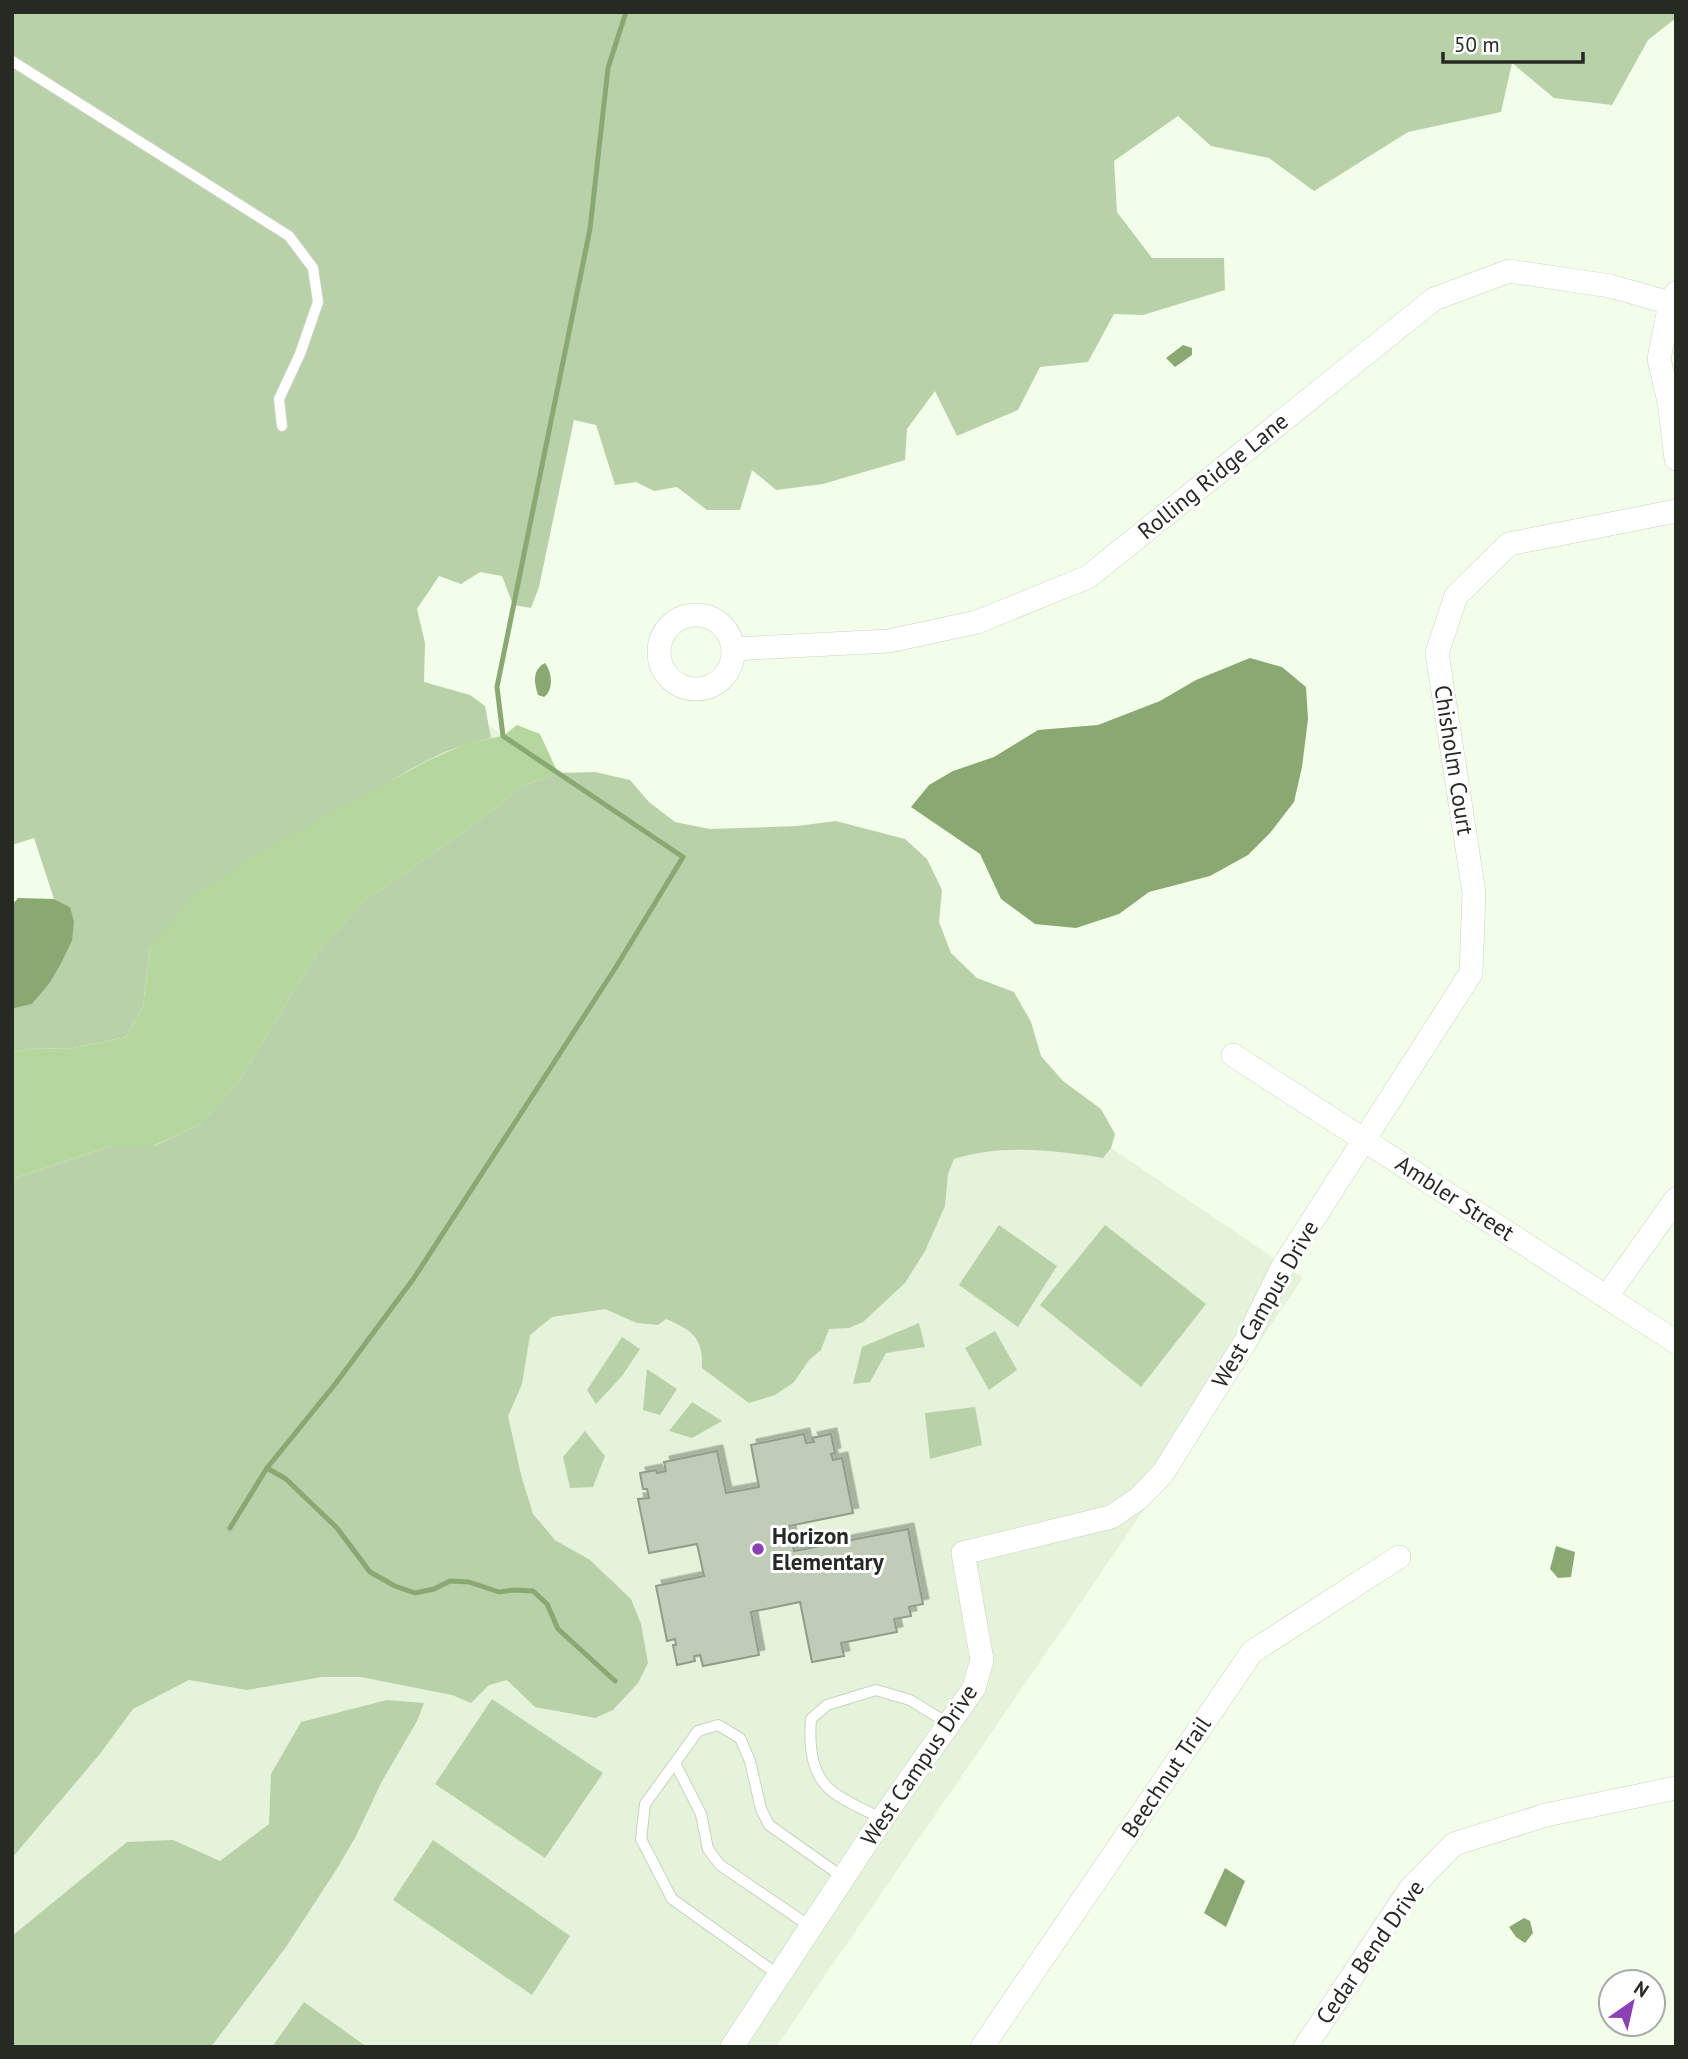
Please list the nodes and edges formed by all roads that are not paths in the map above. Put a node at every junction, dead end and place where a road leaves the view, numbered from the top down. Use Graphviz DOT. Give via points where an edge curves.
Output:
graph roads {
  1 [pos="12,61"];
  2 [pos="1673,298"];
  3 [pos="282,426"];
  4 [pos="1676,459"];
  5 [pos="1676,511"];
  6 [pos="733,649"];
  7 [pos="1233,1055"];
  8 [pos="1363,1140"];
  9 [pos="1676,1199"];
  10 [pos="1607,1296"];
  11 [pos="1676,1342"];
  12 [pos="1399,1557"];
  13 [pos="949,1724"];
  14 [pos="675,1763"];
  15 [pos="1676,1788"];
  16 [pos="882,1819"];
  17 [pos="845,1878"];
  18 [pos="811,1927"];
  19 [pos="780,1976"];
  20 [pos="732,2047"];
  21 [pos="982,2047"];
  22 [pos="1305,2047"];
  1 -- 3 [label="lane" via="289,236 313,268 318,302 279,399"];
  2 -- 4 [label="street" via="1659,359"];
  2 -- 6 [label="street, Rolling Ridge Lane" via="1509,271 1434,299 1088,577 977,622 889,641"];
  5 -- 8 [label="street, Chisholm Court" via="1509,544 1456,596 1437,653 1474,893 1471,973"];
  7 -- 8 [label="street, Ambler Street"];
  8 -- 10 [label="street, Ambler Street"];
  8 -- 13 [label="street, West Campus Drive" via="1282,1268 1247,1339 1163,1473 1139,1498 1111,1517 963,1553 982,1660 974,1688"];
  9 -- 10 [label="street"];
  10 -- 11 [label="street, Ambler Street"];
  12 -- 21 [label="street, Beechnut Trail" via="1252,1652"];
  13 -- 16 [label="street, West Campus Drive"];
  13 -- 16 [label="lane" via="910,1700 876,1690 827,1705 811,1720 809,1742 817,1770 831,1791"];
  14 -- 17 [label="lane" via="698,1731 718,1726 740,1738 769,1825"];
  14 -- 18 [label="lane" via="701,1814 708,1849 720,1865"];
  14 -- 19 [label="lane" via="645,1804 641,1839 672,1899"];
  15 -- 22 [label="street, Cedar Bend Drive" via="1546,1815 1454,1844 1410,1889"];
  16 -- 17 [label="street, West Campus Drive"];
  17 -- 18 [label="street, West Campus Drive"];
  18 -- 19 [label="street, West Campus Drive"];
  19 -- 20 [label="street, West Campus Drive"];
}
